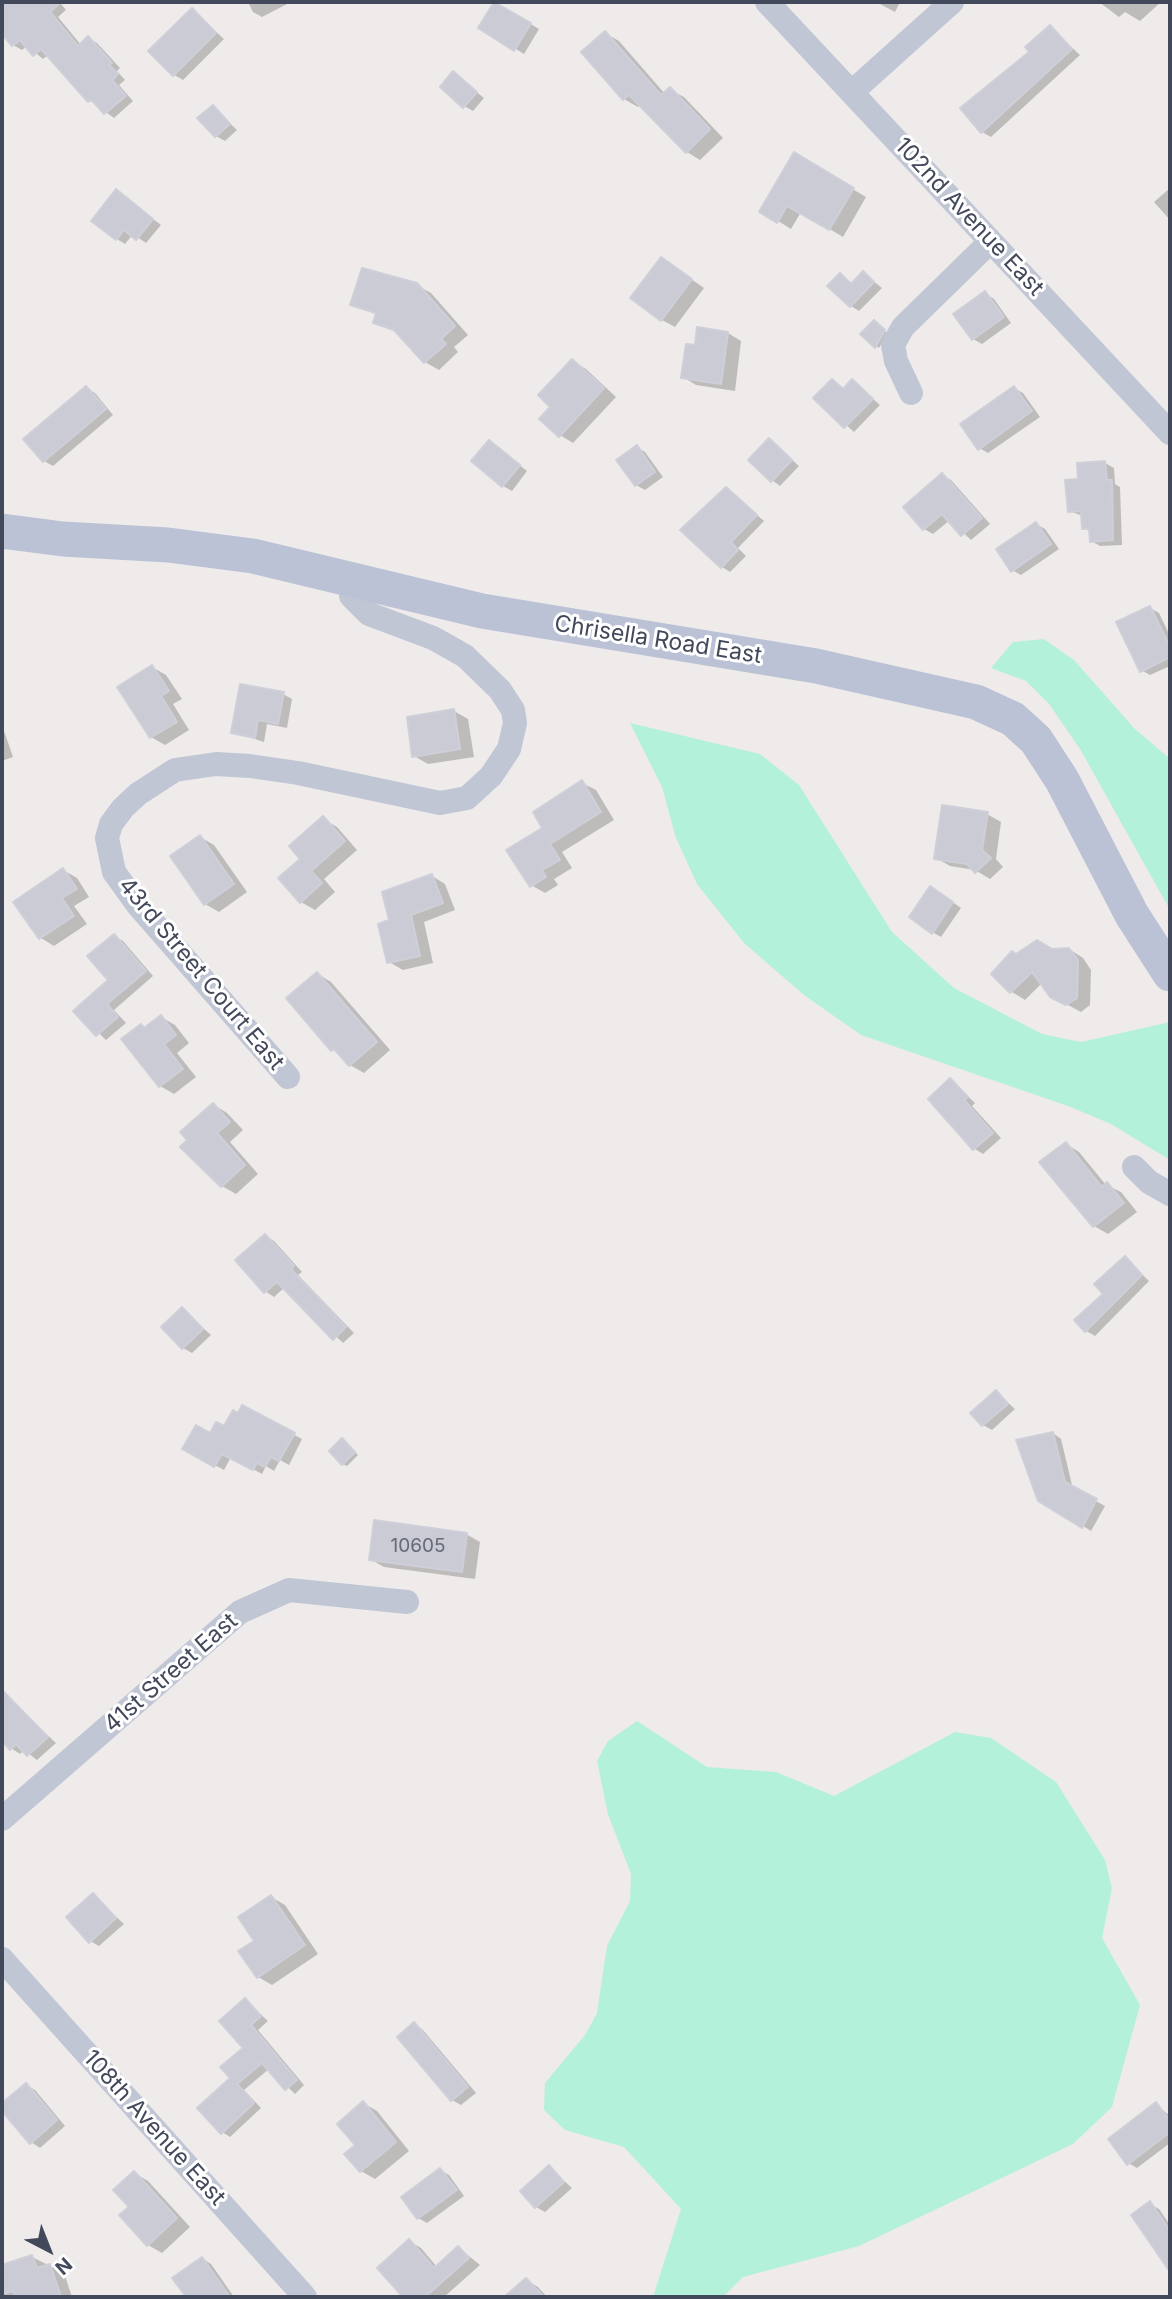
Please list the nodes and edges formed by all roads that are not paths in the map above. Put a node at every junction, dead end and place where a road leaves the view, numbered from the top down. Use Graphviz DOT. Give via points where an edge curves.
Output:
graph roads {
  1 [pos="767,2"];
  2 [pos="952,2"];
  3 [pos="853,90"];
  4 [pos="990,242"];
  5 [pos="911,393"];
  6 [pos="1170,433"];
  7 [pos="2,531"];
  8 [pos="350,579"];
  9 [pos="1170,974"];
  10 [pos="288,1077"];
  11 [pos="1134,1167"];
  12 [pos="1170,1194"];
  13 [pos="407,1602"];
  14 [pos="2,1819"];
  15 [pos="2,1959"];
  16 [pos="304,2297"];
  1 -- 3 [label="street, 102nd Avenue East"];
  2 -- 3 [label="street"];
  3 -- 4 [label="street, 102nd Avenue East"];
  4 -- 5 [label="street" via="903,327 893,345"];
  4 -- 6 [label="street, 102nd Avenue East"];
  7 -- 8 [label="street, Chrisella Road East" via="253,556"];
  8 -- 9 [label="street, Chrisella Road East" via="482,611 827,668 938,692 1002,713 1036,740 1062,780 1132,915"];
  8 -- 10 [label="street, 43rd Street Court East" via="351,596 369,614 465,656 500,690 513,710 515,723 509,749 491,776 467,798 440,803 250,766 216,764 176,770 123,808 107,838 114,872 137,904"];
  11 -- 12 [label="street"];
  13 -- 14 [label="street, 41st Street East" via="289,1590 240,1612"];
  15 -- 16 [label="street, 108th Avenue East"];
}
